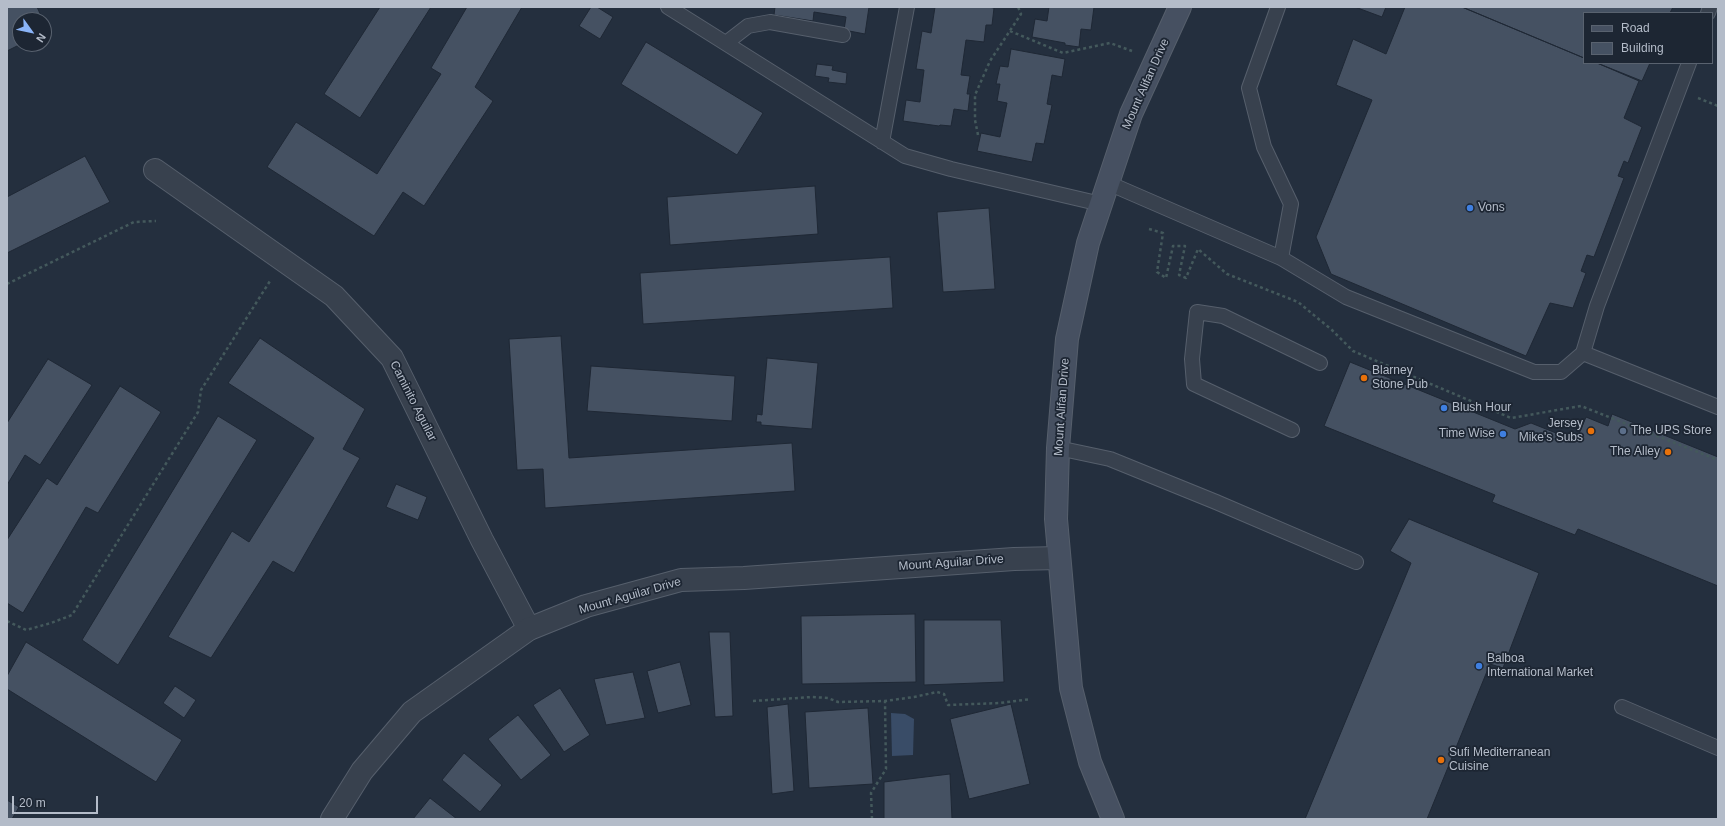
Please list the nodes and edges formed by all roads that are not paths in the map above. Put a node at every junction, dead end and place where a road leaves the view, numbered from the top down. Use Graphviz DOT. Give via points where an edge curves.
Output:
graph roads {
  1 [pos="668,7"];
  2 [pos="907,7"];
  3 [pos="1180,7"];
  4 [pos="1278,7"];
  5 [pos="843,35"];
  6 [pos="726,43"];
  7 [pos="1689,64"];
  8 [pos="882,142"];
  9 [pos="155,170"];
  10 [pos="1108,183"];
  11 [pos="1101,204"];
  12 [pos="1281,258"];
  13 [pos="1583,353"];
  14 [pos="1320,363"];
  15 [pos="1718,407"];
  16 [pos="1292,430"];
  17 [pos="1058,448"];
  18 [pos="1059,558"];
  19 [pos="1356,562"];
  20 [pos="529,629"];
  21 [pos="1622,707"];
  22 [pos="1718,748"];
  23 [pos="332,819"];
  24 [pos="1113,819"];
  1 -- 6 [label="lane"];
  2 -- 8 [label="lane"];
  3 -- 10 [label="main road, Mount Alifan Drive" via="1131,114"];
  4 -- 12 [label="lane" via="1249,88 1264,147 1291,204"];
  5 -- 6 [label="lane" via="770,22 748,26"];
  6 -- 8 [label="lane"];
  7 -- 13 [label="lane" via="1597,306"];
  8 -- 11 [label="lane" via="904,156"];
  9 -- 20 [label="street, Caminito Aguilar" via="334,296 392,358"];
  10 -- 11 [label="main road, Mount Alifan Drive"];
  10 -- 12 [label="lane"];
  11 -- 17 [label="main road, Mount Alifan Drive" via="1088,243 1067,339"];
  12 -- 13 [label="lane" via="1346,297 1534,372 1561,372"];
  13 -- 15 [label="lane"];
  14 -- 16 [label="lane" via="1223,316 1197,312 1192,359 1194,384"];
  17 -- 18 [label="main road, Mount Alifan Drive" via="1056,519"];
  17 -- 19 [label="lane" via="1110,459"];
  18 -- 20 [label="street, Mount Aguilar Drive" via="681,580 586,606"];
  18 -- 24 [label="main road, Mount Alifan Drive" via="1071,688 1090,762"];
  20 -- 23 [label="street, Mount Aguilar Drive" via="412,712 362,771"];
  21 -- 22 [label="lane"];
}
